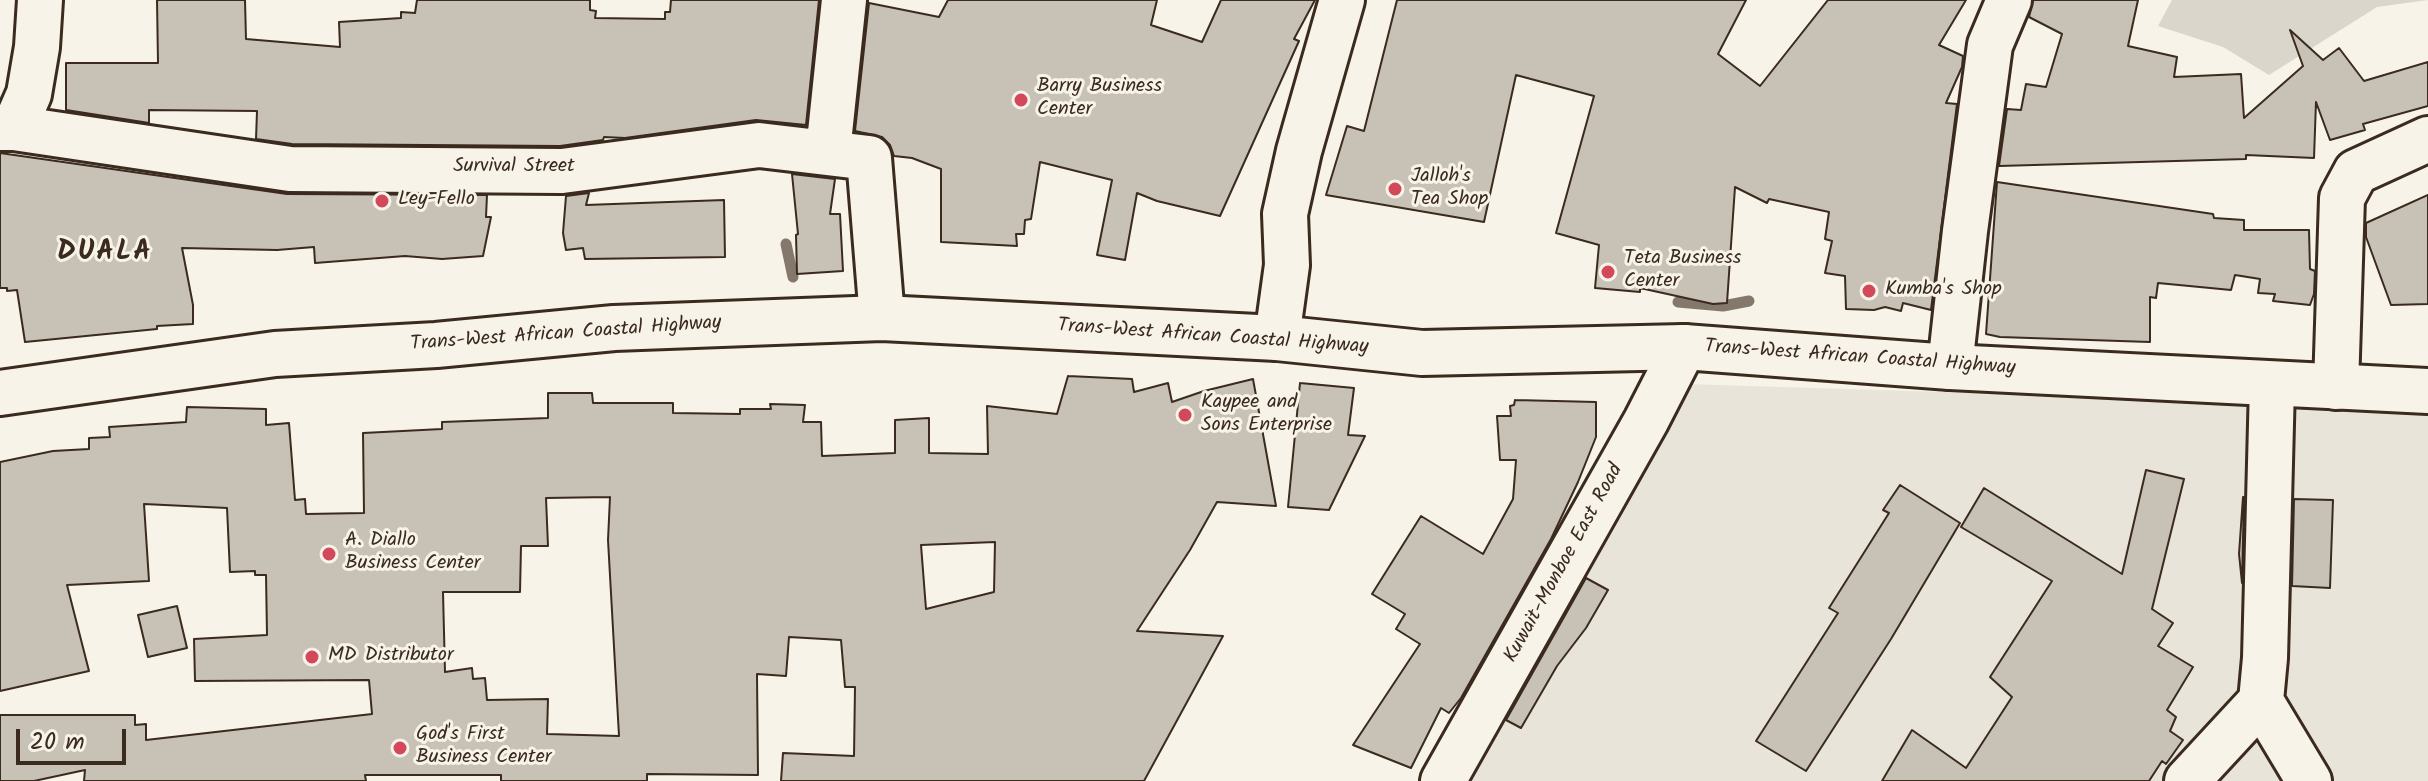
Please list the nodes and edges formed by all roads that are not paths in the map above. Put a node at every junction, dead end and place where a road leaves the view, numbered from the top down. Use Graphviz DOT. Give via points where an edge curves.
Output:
graph roads {
  1 [pos="40,0"];
  2 [pos="844,0"];
  3 [pos="1342,0"];
  4 [pos="2009,0"];
  5 [pos="7,128"];
  6 [pos="2428,139"];
  7 [pos="828,152"];
  8 [pos="882,318"];
  9 [pos="1277,338"];
  10 [pos="1684,347"];
  11 [pos="1950,367"];
  12 [pos="2272,385"];
  13 [pos="2336,387"];
  14 [pos="2428,391"];
  15 [pos="0,393"];
  16 [pos="2261,701"];
  17 [pos="1443,781"];
  18 [pos="2187,781"];
  19 [pos="2309,781"];
  1 -- 5 [label="main road" via="29,94"];
  2 -- 7 [label="main road"];
  3 -- 9 [label="main road" via="1285,214 1287,265"];
  4 -- 11 [label="main road" via="1990,45"];
  5 -- 7 [label="main road, Survival Street" via="290,169 562,171 759,145"];
  6 -- 13 [label="main road" via="2356,172 2342,198"];
  7 -- 8 [label="main road, Survival Street" via="869,158"];
  8 -- 9 [label="main road, Trans-West African Coastal Highway"];
  8 -- 15 [label="main road, Trans-West African Coastal Highway" via="614,328 275,354"];
  9 -- 10 [label="main road, Trans-West African Coastal Highway" via="1422,353"];
  10 -- 11 [label="main road, Trans-West African Coastal Highway"];
  10 -- 17 [label="main road, Kuwait-Monboe East Road"];
  11 -- 12 [label="main road, Trans-West African Coastal Highway"];
  12 -- 13 [label="main road, Trans-West African Coastal Highway"];
  12 -- 16 [label="main road"];
  13 -- 14 [label="main road, Trans-West African Coastal Highway"];
  16 -- 18 [label="main road"];
  16 -- 19 [label="main road"];
}
